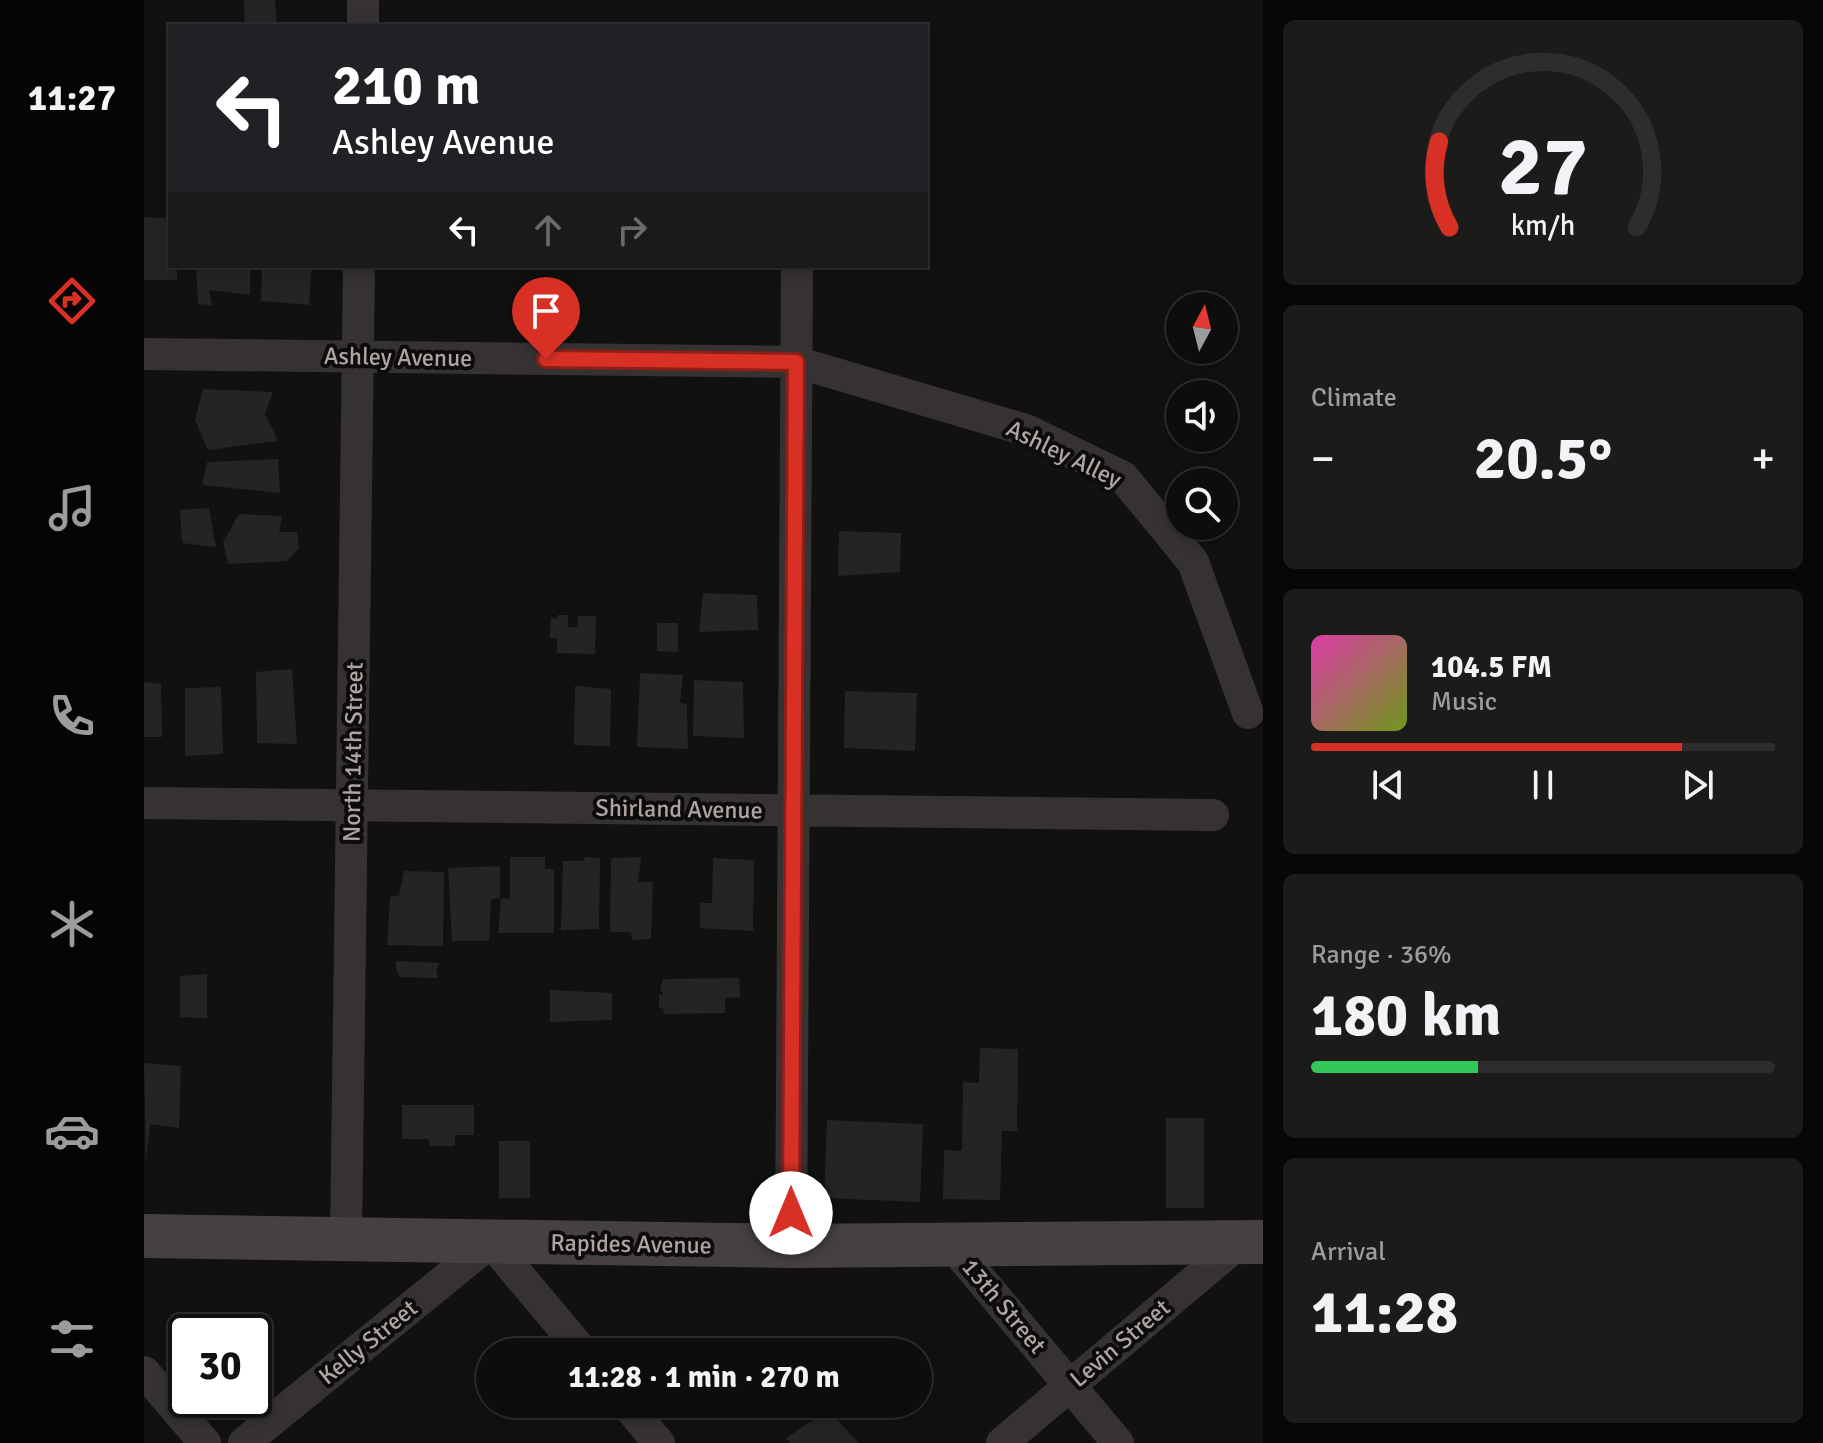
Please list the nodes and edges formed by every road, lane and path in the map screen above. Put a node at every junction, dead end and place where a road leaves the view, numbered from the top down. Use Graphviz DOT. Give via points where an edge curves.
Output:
graph roads {
  1 [pos="363,0"];
  2 [pos="363,24"];
  3 [pos="359,268"];
  4 [pos="797,268"];
  5 [pos="144,354"];
  6 [pos="358,356"];
  7 [pos="796,362"];
  8 [pos="1248,713"];
  9 [pos="144,803"];
  10 [pos="352,805"];
  11 [pos="792,810"];
  12 [pos="1213,815"];
  13 [pos="144,1236"];
  14 [pos="346,1239"];
  15 [pos="491,1242"];
  16 [pos="1251,1242"];
  17 [pos="951,1244"];
  18 [pos="791,1246"];
  19 [pos="571,1338"];
  20 [pos="144,1372"];
  21 [pos="1070,1385"];
  22 [pos="638,1418"];
  23 [pos="205,1443"];
  24 [pos="244,1443"];
  25 [pos="659,1443"];
  26 [pos="1002,1443"];
  27 [pos="1118,1443"];
  1 -- 2 [label="street"];
  3 -- 6 [label="street, North 14th Street"];
  4 -- 7 [label="street"];
  5 -- 6 [label="street, Ashley Avenue"];
  6 -- 7 [label="street, Ashley Avenue"];
  6 -- 10 [label="street, North 14th Street"];
  7 -- 8 [label="street, Ashley Alley" via="1026,430 1123,477 1193,562"];
  7 -- 11 [label="street"];
  9 -- 10 [label="street, Shirland Avenue"];
  10 -- 11 [label="street, Shirland Avenue"];
  10 -- 14 [label="street, North 14th Street"];
  11 -- 12 [label="street, Shirland Avenue"];
  11 -- 18 [label="street"];
  13 -- 14 [label="main road, Rapides Avenue"];
  14 -- 15 [label="main road, Rapides Avenue"];
  15 -- 18 [label="main road, Rapides Avenue"];
  15 -- 19 [label="street"];
  15 -- 24 [label="street, Kelly Street"];
  16 -- 17 [label="main road, Rapides Avenue"];
  16 -- 21 [label="street, Levin Street"];
  17 -- 18 [label="main road, Rapides Avenue"];
  17 -- 21 [label="street, 13th Street"];
  20 -- 23 [label="street"];
  21 -- 26 [label="street, Levin Street"];
  21 -- 27 [label="street, 13th Street"];
  22 -- 25 [label="street"];
}
